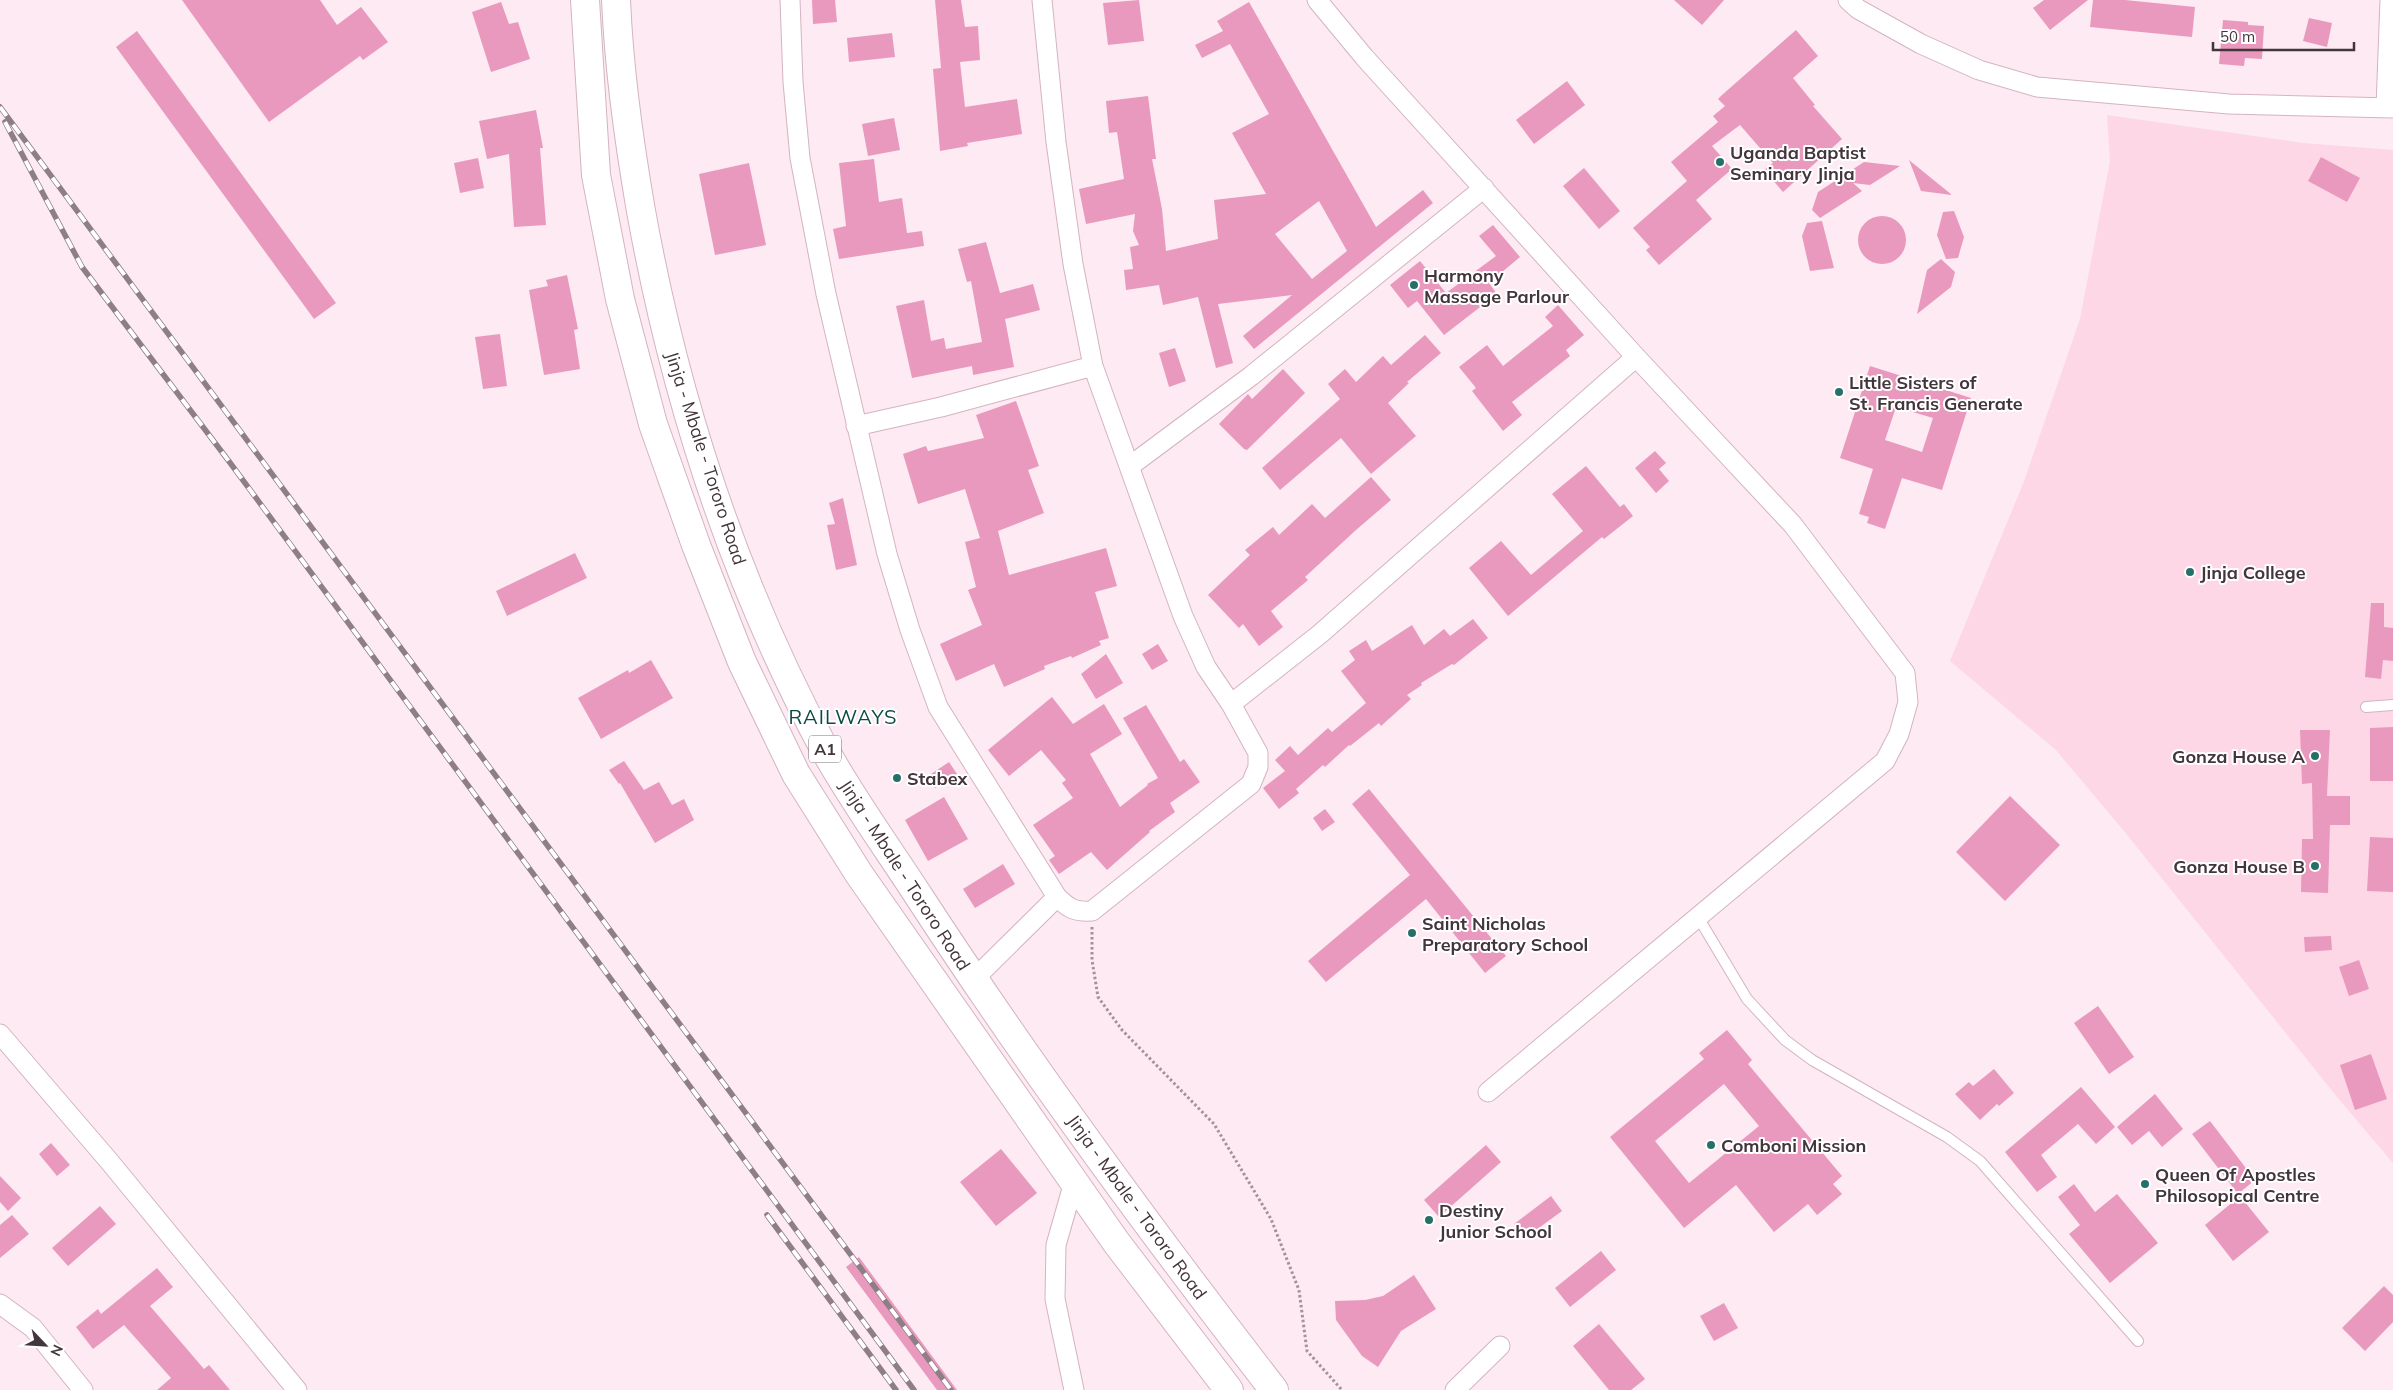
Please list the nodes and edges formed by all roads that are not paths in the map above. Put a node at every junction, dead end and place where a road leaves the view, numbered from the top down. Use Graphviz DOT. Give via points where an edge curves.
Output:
graph roads {
  1 [pos="585,0"];
  2 [pos="616,0"];
  3 [pos="790,0"];
  4 [pos="1042,0"];
  5 [pos="1317,0"];
  6 [pos="1848,0"];
  7 [pos="2390,0"];
  8 [pos="2389,108"];
  9 [pos="1484,188"];
  10 [pos="1636,358"];
  11 [pos="1093,366"];
  12 [pos="856,426"];
  13 [pos="1130,466"];
  14 [pos="1230,704"];
  15 [pos="2393,705"];
  16 [pos="2366,707"];
  17 [pos="1057,897"];
  18 [pos="1698,917"];
  19 [pos="973,980"];
  20 [pos="0,1034"];
  21 [pos="1488,1092"];
  22 [pos="1074,1182"];
  23 [pos="0,1304"];
  24 [pos="2138,1341"];
  25 [pos="1500,1346"];
  26 [pos="82,1390"];
  27 [pos="297,1390"];
  28 [pos="1074,1390"];
  29 [pos="1229,1390"];
  30 [pos="1274,1390"];
  31 [pos="1455,1390"];
  1 -- 22 [label="highway, Jinja - Mbale - Tororo Road / A1" via="596,175 620,299 652,424 742,662 796,774 859,874"];
  2 -- 19 [label="highway, Jinja - Mbale - Tororo Road / A1" via="632,159 653,278 679,385 721,516 770,638 827,754"];
  3 -- 12 [label="street" via="800,158"];
  4 -- 11 [label="street" via="1056,142 1073,264"];
  5 -- 9 [label="street" via="1364,58"];
  6 -- 8 [label="street" via="1858,9 1921,44 1979,70 2037,87 2229,104"];
  7 -- 8 [label="street"];
  9 -- 10 [label="street"];
  9 -- 13 [label="street" via="1251,376"];
  10 -- 14 [label="street" via="1320,634"];
  10 -- 18 [label="street" via="1793,525 1905,673 1908,702 1899,734 1885,761"];
  11 -- 12 [label="street"];
  11 -- 13 [label="street"];
  12 -- 17 [label="street" via="887,554 938,707"];
  13 -- 14 [label="street" via="1183,616 1206,667"];
  14 -- 17 [label="street" via="1258,753 1258,767 1251,784 1092,911 1077,912"];
  15 -- 16 [label="lane"];
  17 -- 19 [label="street"];
  18 -- 21 [label="street"];
  18 -- 24 [label="lane" via="1747,999 1785,1040 1812,1060 1947,1136 1980,1161"];
  19 -- 30 [label="highway, Jinja - Mbale - Tororo Road / A1" via="1133,1203"];
  20 -- 27 [label="street"];
  22 -- 28 [label="street" via="1056,1245 1055,1299"];
  22 -- 29 [label="highway, Jinja - Mbale - Tororo Road / A1"];
  23 -- 26 [label="street" via="33,1328"];
  25 -- 31 [label="street"];
}
